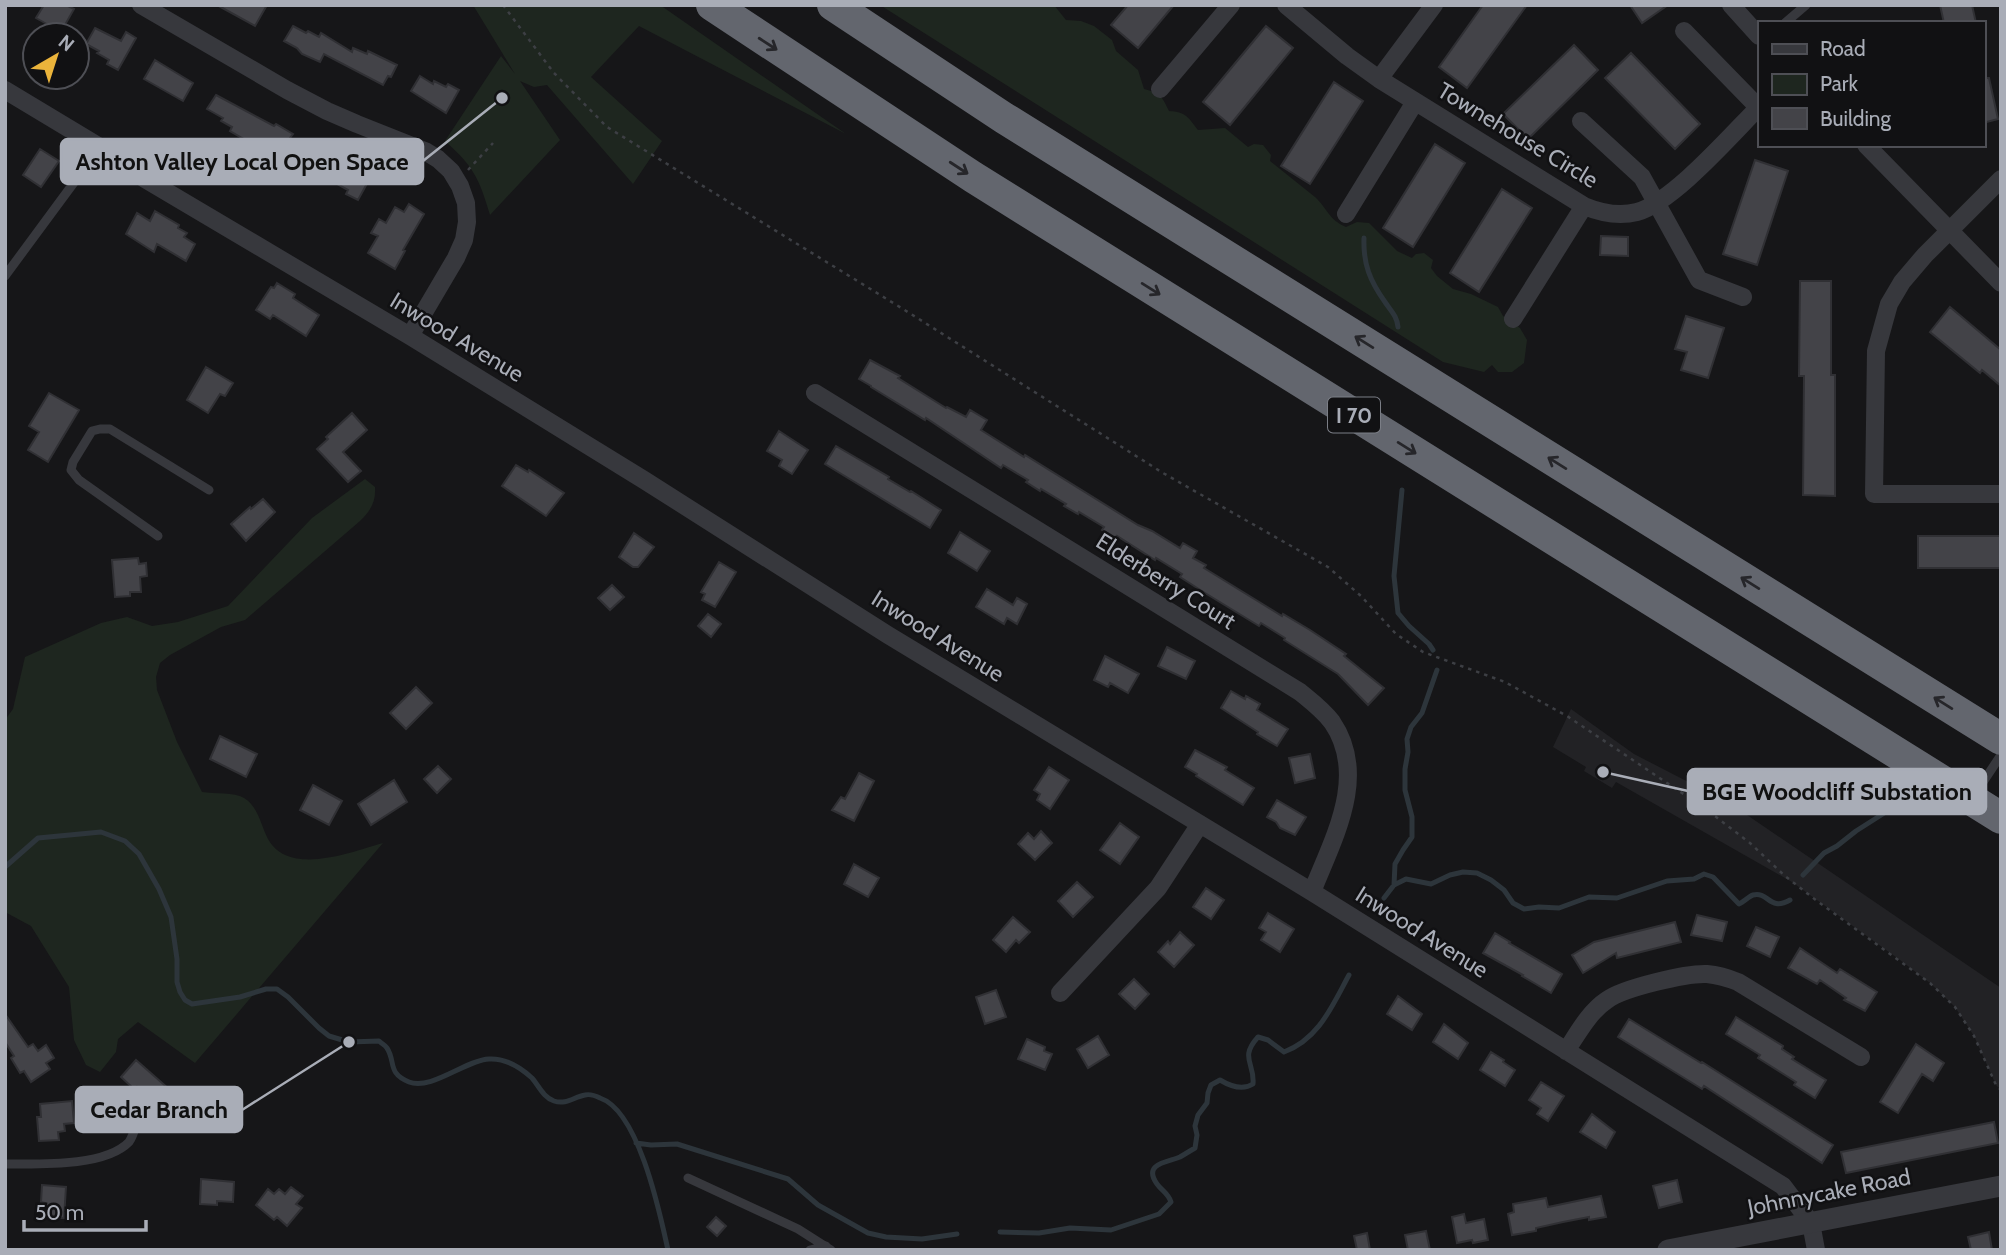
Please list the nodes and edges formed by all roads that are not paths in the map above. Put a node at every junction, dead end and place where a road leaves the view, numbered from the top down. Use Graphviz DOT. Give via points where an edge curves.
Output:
graph roads {
  1 [pos="141,5"];
  2 [pos="712,5"];
  3 [pos="833,5"];
  4 [pos="1231,5"];
  5 [pos="1286,5"];
  6 [pos="1434,5"];
  7 [pos="1731,5"];
  8 [pos="1805,5"];
  9 [pos="1787,21"];
  10 [pos="1685,31"];
  11 [pos="1758,35"];
  12 [pos="1379,79"];
  13 [pos="1160,89"];
  14 [pos="5,90"];
  15 [pos="1415,102"];
  16 [pos="1758,106"];
  17 [pos="1758,108"];
  18 [pos="1581,121"];
  19 [pos="1868,147"];
  20 [pos="113,155"];
  21 [pos="2001,179"];
  22 [pos="1656,203"];
  23 [pos="1584,206"];
  24 [pos="1346,214"];
  25 [pos="1949,230"];
  26 [pos="5,276"];
  27 [pos="2001,283"];
  28 [pos="1743,297"];
  29 [pos="1513,318"];
  30 [pos="410,336"];
  31 [pos="816,393"];
  32 [pos="209,489"];
  33 [pos="2001,495"];
  34 [pos="158,536"];
  35 [pos="2001,739"];
  36 [pos="2001,755"];
  37 [pos="1971,800"];
  38 [pos="2001,818"];
  39 [pos="1200,824"];
  40 [pos="1312,892"];
  41 [pos="1060,993"];
  42 [pos="1566,1051"];
  43 [pos="1861,1057"];
  44 [pos="139,1116"];
  45 [pos="5,1164"];
  46 [pos="688,1178"];
  47 [pos="2001,1186"];
  48 [pos="1811,1223"];
  49 [pos="829,1248"];
  50 [pos="810,1250"];
  51 [pos="1668,1250"];
  52 [pos="1816,1250"];
  1 -- 30 [label="street" via="327,111 425,150 450,171 466,203 464,240"];
  2 -- 37 [label="highway, I 70, one-way" via="973,177"];
  35 -- 3 [label="highway, one-way" via="1004,118"];
  4 -- 13 [label="street"];
  5 -- 12 [label="street, Townehouse Circle"];
  6 -- 12 [label="street"];
  7 -- 11 [label="street"];
  8 -- 9 [label="lane"];
  10 -- 16 [label="street"];
  12 -- 15 [label="street, Townehouse Circle"];
  14 -- 20 [label="street, Inwood Avenue"];
  15 -- 23 [label="street, Townehouse Circle"];
  15 -- 24 [label="street"];
  17 -- 22 [label="street, Townehouse Circle"];
  18 -- 22 [label="street" via="1642,177"];
  19 -- 25 [label="street"];
  20 -- 26 [label="lane" via="81,173"];
  20 -- 30 [label="street, Inwood Avenue" via="145,179"];
  21 -- 25 [label="street"];
  22 -- 23 [label="street, Townehouse Circle" via="1618,214"];
  22 -- 28 [label="street" via="1699,280"];
  23 -- 29 [label="street"];
  25 -- 27 [label="street"];
  25 -- 33 [label="street" via="1902,282 1882,327 1876,351 1874,494"];
  30 -- 39 [label="street, Inwood Avenue"];
  31 -- 40 [label="street, Elderberry Court" via="1318,706 1340,736 1349,776 1344,810"];
  32 -- 34 [label="lane" via="110,429 92,431 71,470"];
  36 -- 37 [label="lane"];
  37 -- 38 [label="highway, I 70"];
  39 -- 40 [label="street, Inwood Avenue"];
  39 -- 41 [label="street" via="1158,888"];
  40 -- 42 [label="street, Inwood Avenue"];
  42 -- 43 [label="street" via="1606,1000 1628,990 1703,974 1738,982"];
  42 -- 48 [label="street, Inwood Avenue" via="1783,1186"];
  44 -- 45 [label="lane" via="131,1139 117,1152 46,1164"];
  46 -- 49 [label="lane"];
  47 -- 48 [label="street, Johnnycake Road"];
  48 -- 51 [label="street, Johnnycake Road"];
  48 -- 52 [label="street, Inwood Avenue"];
  49 -- 50 [label="lane"];
}
